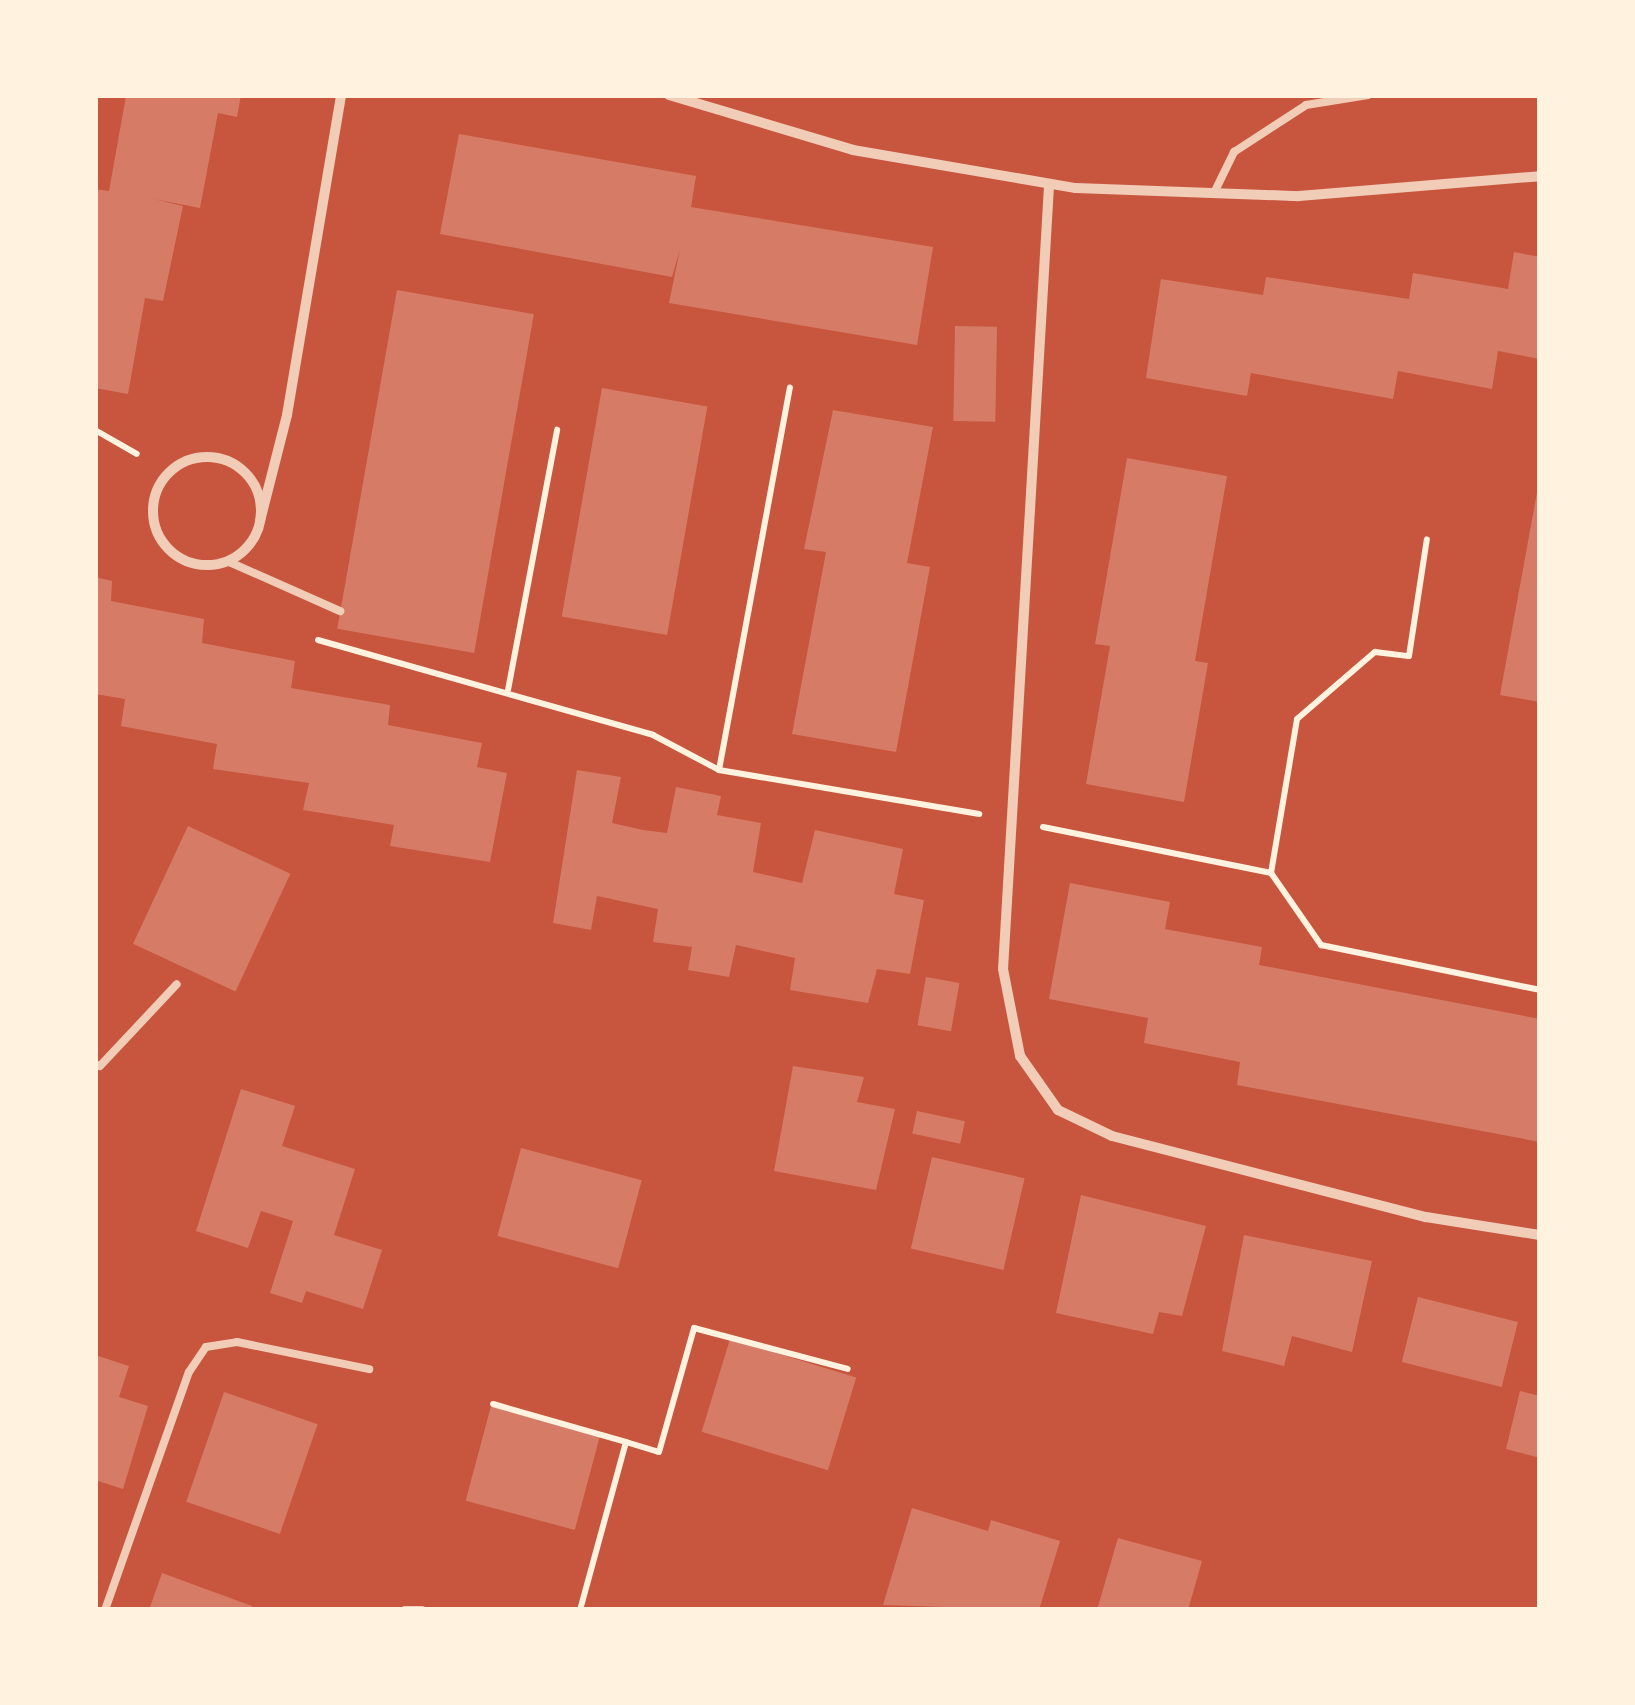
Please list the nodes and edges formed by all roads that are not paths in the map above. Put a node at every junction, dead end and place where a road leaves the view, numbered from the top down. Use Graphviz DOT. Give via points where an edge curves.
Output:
graph roads {
  1 [pos="341,95"];
  2 [pos="669,95"];
  3 [pos="1368,95"];
  4 [pos="1540,176"];
  5 [pos="1049,186"];
  6 [pos="1214,193"];
  7 [pos="260,521"];
  8 [pos="227,561"];
  9 [pos="340,611"];
  10 [pos="178,984"];
  11 [pos="95,1064"];
  12 [pos="1540,1235"];
  13 [pos="369,1369"];
  14 [pos="105,1610"];
  15 [pos="405,1610"];
  16 [pos="422,1610"];
  1 -- 7 [label="street" via="287,415"];
  2 -- 5 [label="street" via="852,150"];
  3 -- 6 [label="lane" via="1306,105 1234,152"];
  4 -- 6 [label="street" via="1299,196"];
  5 -- 6 [label="street"];
  5 -- 12 [label="street" via="1003,969 1020,1056 1058,1110 1112,1136 1426,1218"];
  7 -- 8 [label="street" via="254,538"];
  7 -- 8 [label="street" via="254,486 230,462 194,458 164,477 153,510 164,543 192,563"];
  8 -- 9 [label="lane"];
  10 -- 11 [label="lane"];
  13 -- 14 [label="lane" via="236,1342 206,1346 189,1372"];
  15 -- 16 [label="lane"];
}
